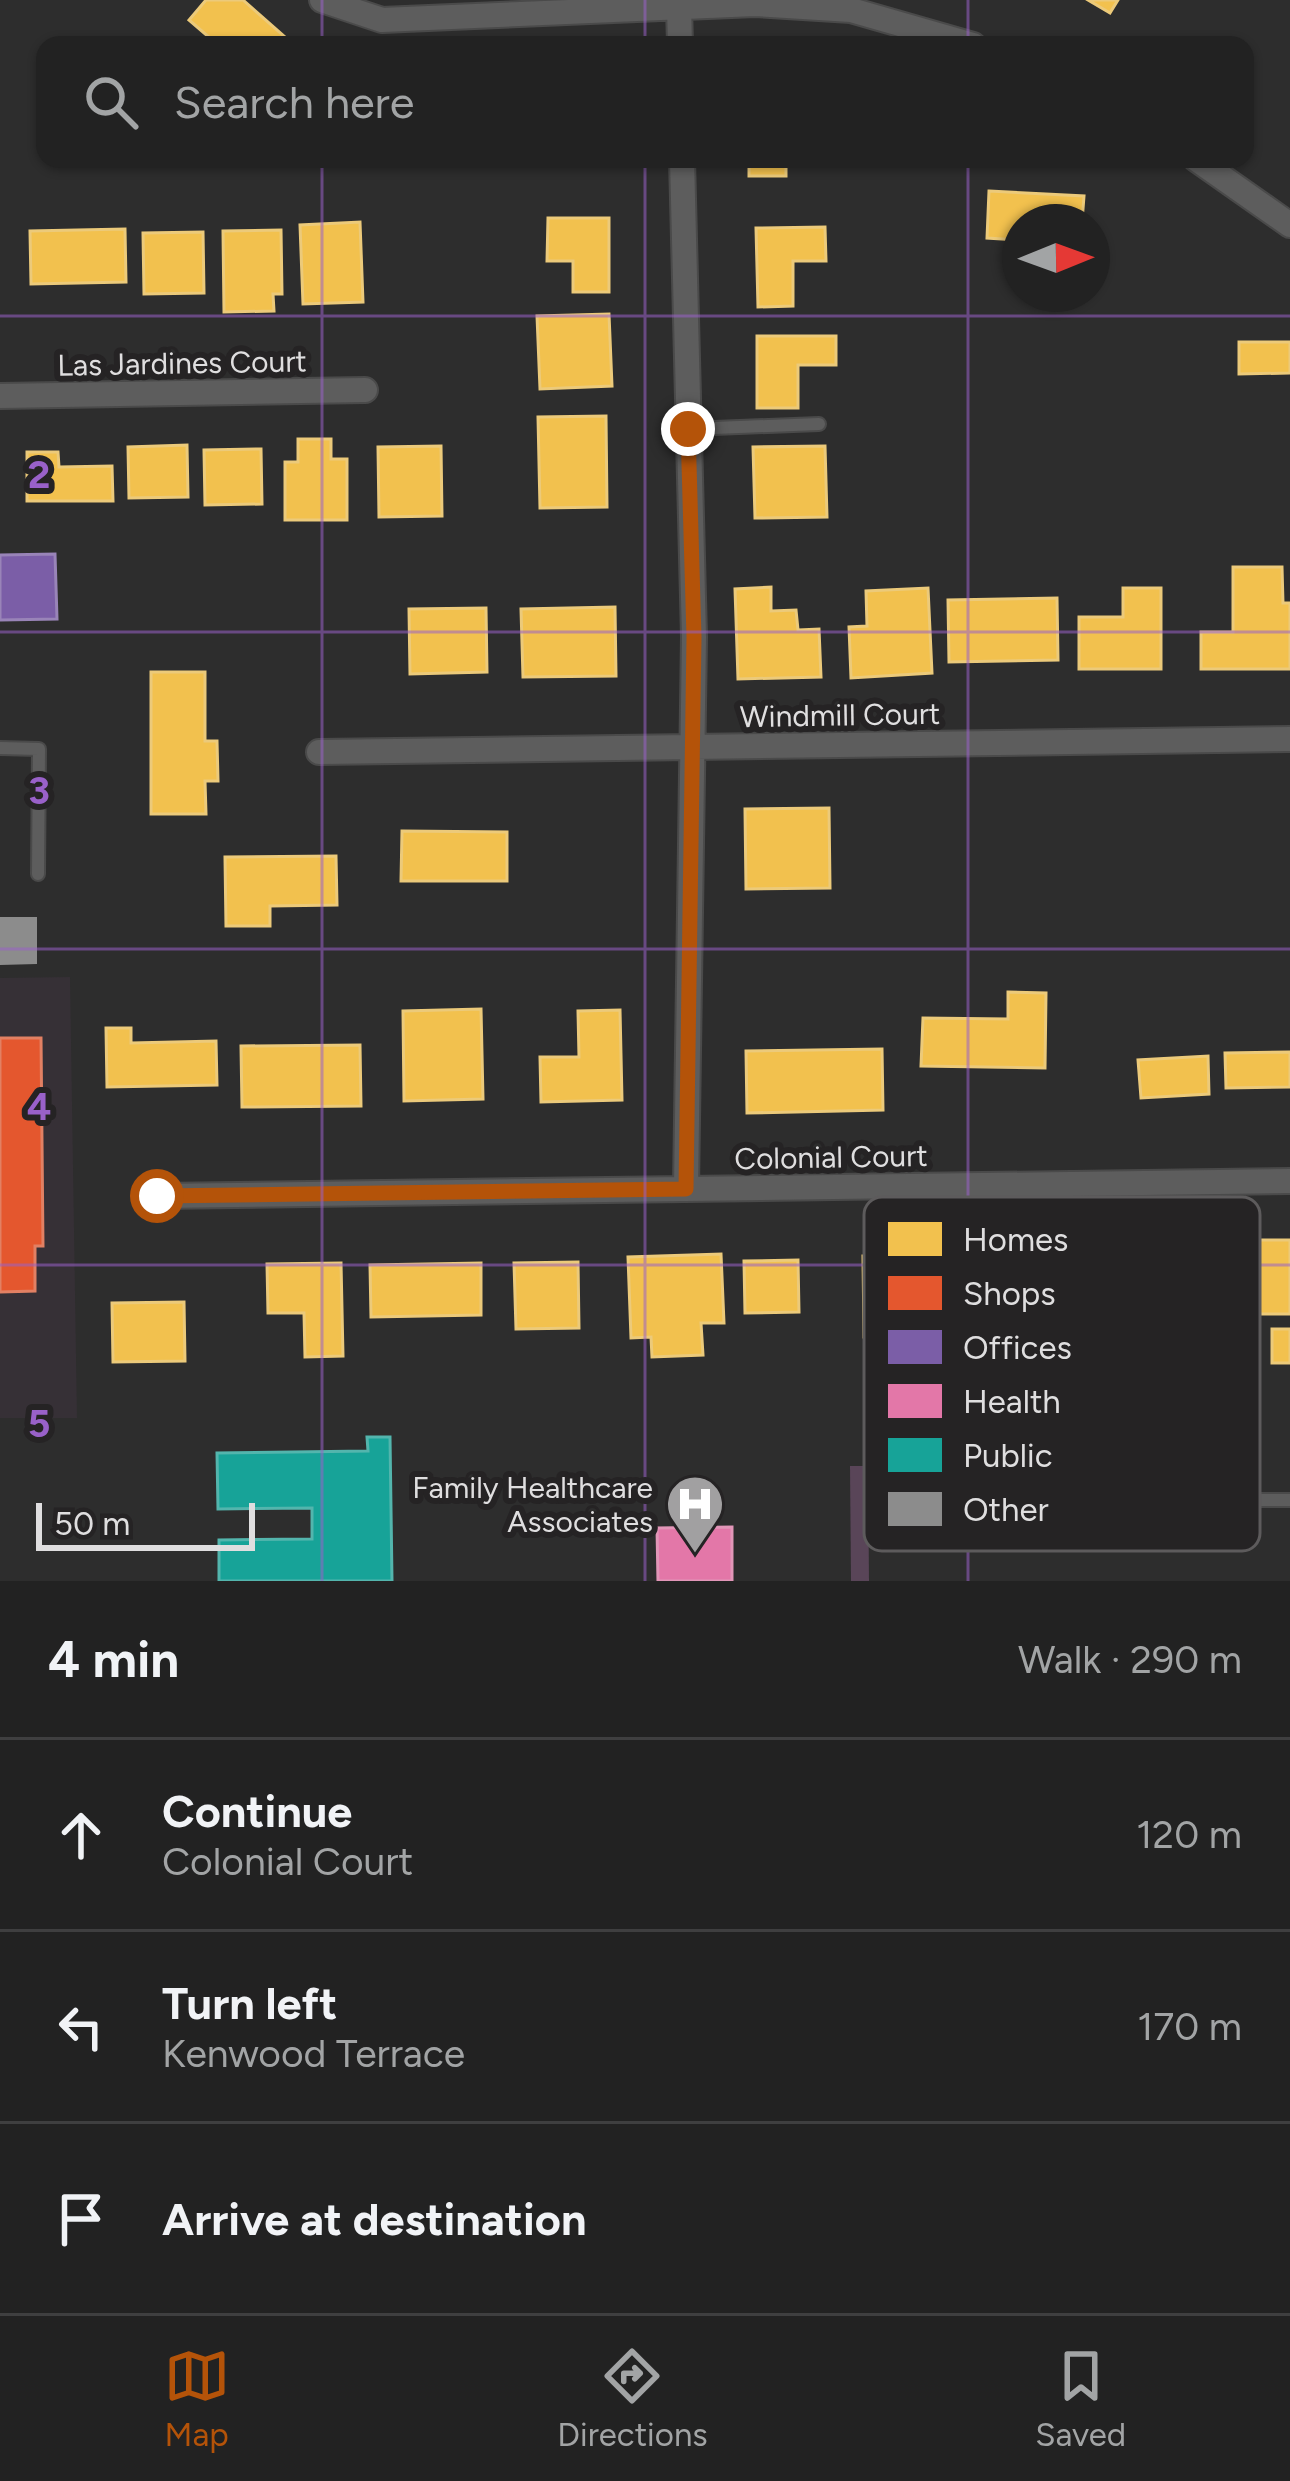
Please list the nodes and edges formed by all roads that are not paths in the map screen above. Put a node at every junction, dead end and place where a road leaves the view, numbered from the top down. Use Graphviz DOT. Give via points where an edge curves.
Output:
graph roads {
  1 [pos="322,0"];
  2 [pos="679,6"];
  3 [pos="680,36"];
  4 [pos="942,36"];
  5 [pos="682,168"];
  6 [pos="1209,168"];
  7 [pos="1290,225"];
  8 [pos="365,390"];
  9 [pos="0,396"];
  10 [pos="819,424"];
  11 [pos="688,429"];
  12 [pos="1290,739"];
  13 [pos="692,747"];
  14 [pos="0,748"];
  15 [pos="319,752"];
  16 [pos="38,874"];
  17 [pos="1290,1181"];
  18 [pos="686,1189"];
  19 [pos="157,1196"];
  1 -- 2 [label="street" via="382,20"];
  2 -- 3 [label="street"];
  2 -- 4 [label="street" via="851,10"];
  5 -- 11 [label="street"];
  6 -- 7 [label="street"];
  8 -- 9 [label="street, Las Jardines Court"];
  10 -- 11 [label="lane"];
  11 -- 13 [label="street"];
  12 -- 13 [label="street, Windmill Court"];
  13 -- 15 [label="street, Windmill Court"];
  13 -- 18 [label="street"];
  14 -- 16 [label="lane" via="39,749"];
  17 -- 18 [label="street, Colonial Court"];
  18 -- 19 [label="street, Colonial Court"];
}
